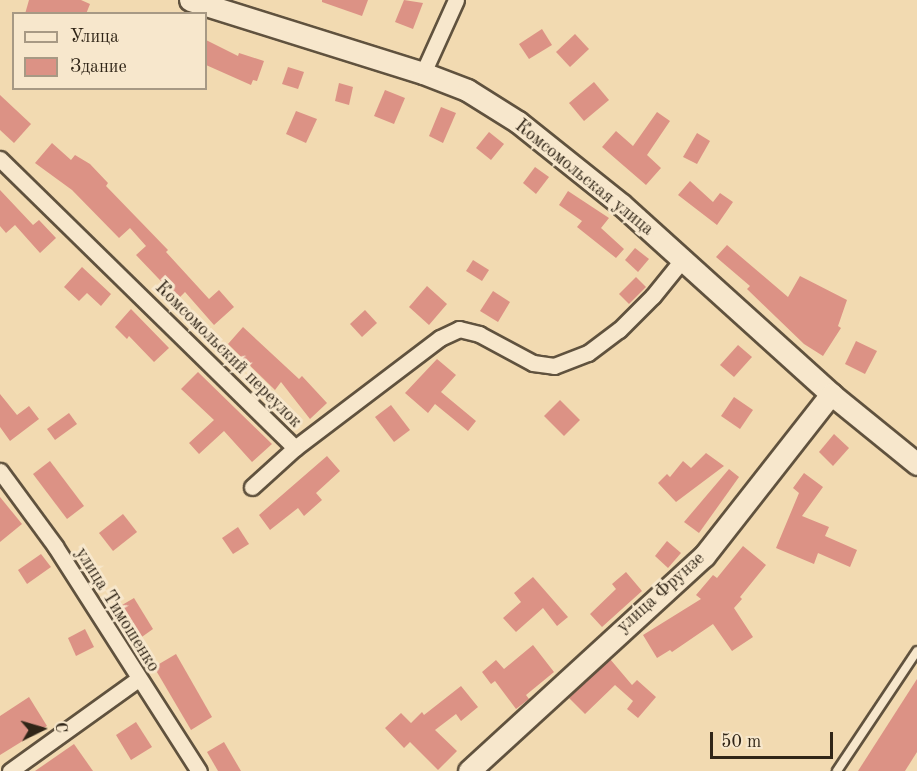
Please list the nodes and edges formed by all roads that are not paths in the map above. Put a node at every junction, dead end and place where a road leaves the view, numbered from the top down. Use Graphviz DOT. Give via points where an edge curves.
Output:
graph roads {
  1 [pos="190,0"];
  2 [pos="456,0"];
  3 [pos="423,74"];
  4 [pos="0,159"];
  5 [pos="682,260"];
  6 [pos="831,394"];
  7 [pos="295,448"];
  8 [pos="917,464"];
  9 [pos="0,471"];
  10 [pos="252,487"];
  11 [pos="917,651"];
  12 [pos="138,680"];
  13 [pos="10,771"];
  14 [pos="198,771"];
  15 [pos="469,771"];
  16 [pos="837,771"];
  1 -- 3 [label="street, Комсомольская улица"];
  2 -- 3 [label="street"];
  3 -- 5 [label="street, Комсомольская улица" via="467,90 518,123 622,205"];
  4 -- 7 [label="street, Комсомольский переулок"];
  5 -- 6 [label="street, Комсомольская улица"];
  5 -- 7 [label="street, Комсомольский переулок" via="619,330 588,353 554,366 533,363 479,334 459,329 440,338"];
  6 -- 8 [label="street, Комсомольская улица"];
  6 -- 15 [label="street, улица Фрунзе" via="704,556"];
  7 -- 10 [label="street"];
  9 -- 12 [label="street, улица Тимошенко" via="55,546"];
  11 -- 16 [label="lane"];
  12 -- 13 [label="street"];
  12 -- 14 [label="street, улица Тимошенко"];
}
